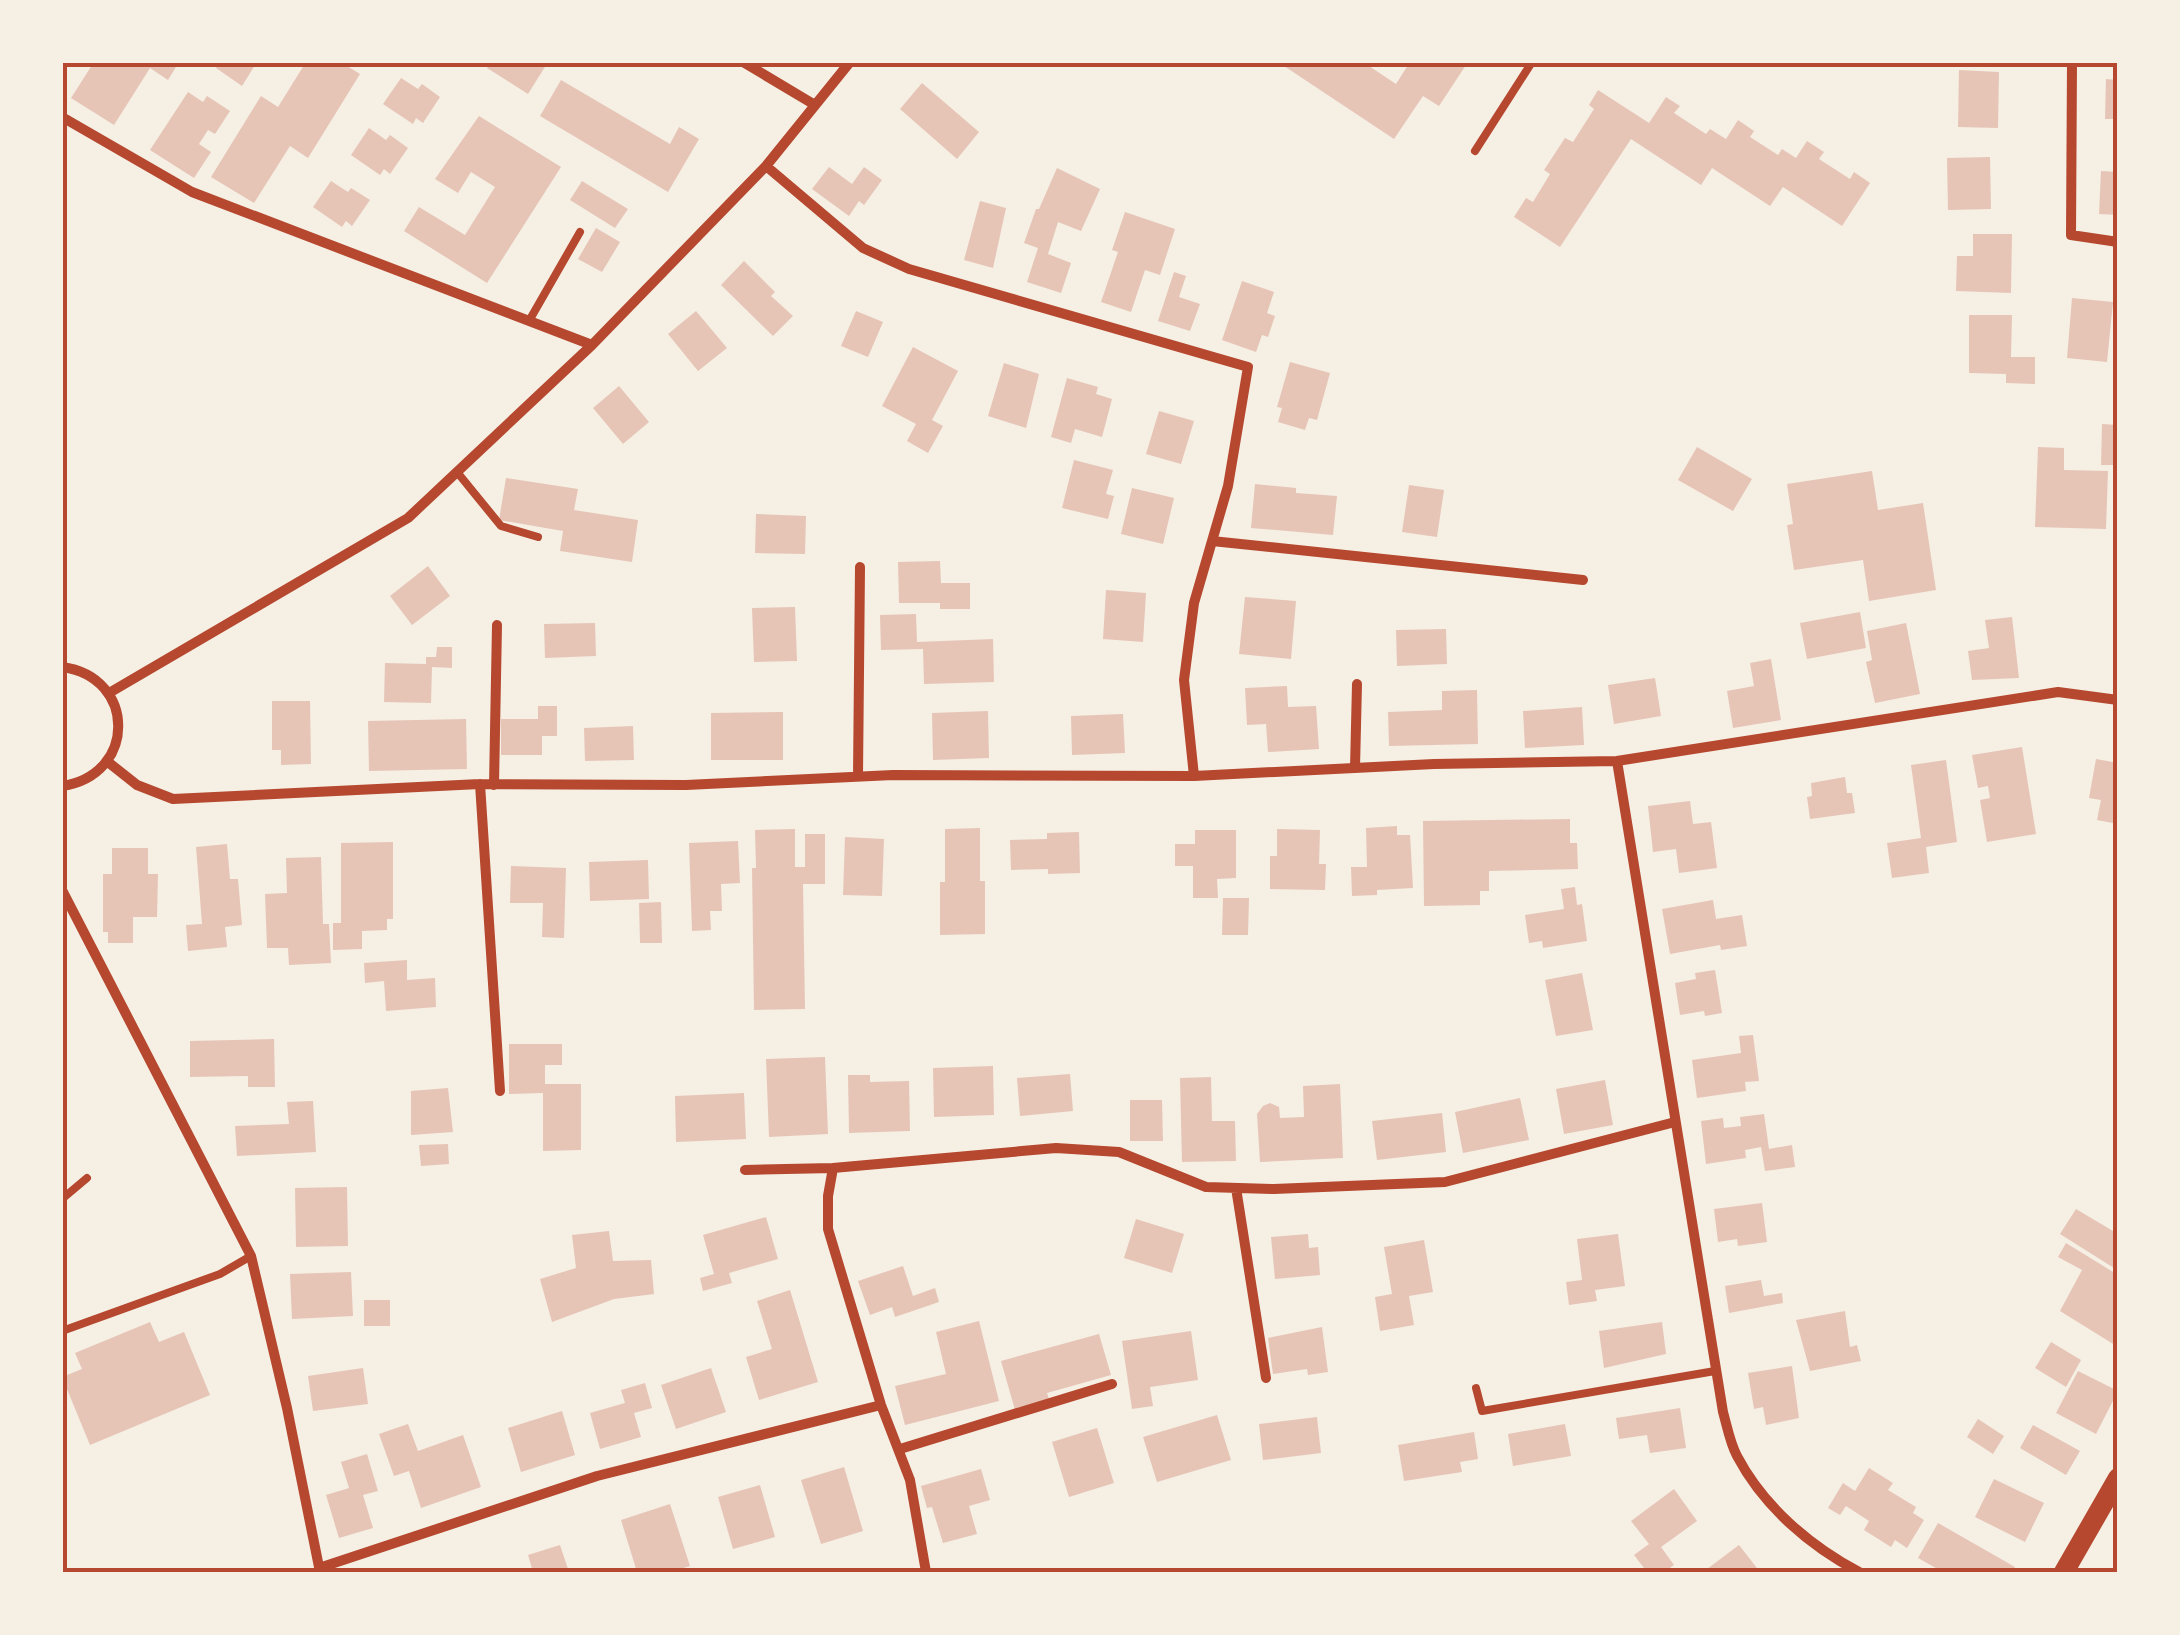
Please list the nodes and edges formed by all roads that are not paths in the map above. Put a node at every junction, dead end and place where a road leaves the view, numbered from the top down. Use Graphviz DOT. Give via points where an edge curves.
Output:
graph roads {
  1 [pos="742,62"];
  2 [pos="850,62"];
  3 [pos="1532,62"];
  4 [pos="2072,62"];
  5 [pos="814,105"];
  6 [pos="62,117"];
  7 [pos="1476,151"];
  8 [pos="766,166"];
  9 [pos="580,232"];
  10 [pos="2118,242"];
  11 [pos="529,321"];
  12 [pos="592,345"];
  13 [pos="457,472"];
  14 [pos="538,538"];
  15 [pos="1212,540"];
  16 [pos="860,566"];
  17 [pos="1584,580"];
  18 [pos="496,625"];
  19 [pos="62,667"];
  20 [pos="1356,684"];
  21 [pos="109,693"];
  22 [pos="2118,700"];
  23 [pos="1617,761"];
  24 [pos="108,762"];
  25 [pos="1354,768"];
  26 [pos="858,776"];
  27 [pos="1194,776"];
  28 [pos="480,784"];
  29 [pos="494,784"];
  30 [pos="62,786"];
  31 [pos="62,890"];
  32 [pos="500,1091"];
  33 [pos="1675,1122"];
  34 [pos="833,1168"];
  35 [pos="745,1170"];
  36 [pos="87,1178"];
  37 [pos="1236,1188"];
  38 [pos="62,1200"];
  39 [pos="251,1256"];
  40 [pos="62,1330"];
  41 [pos="1715,1371"];
  42 [pos="1266,1378"];
  43 [pos="1112,1384"];
  44 [pos="1476,1388"];
  45 [pos="881,1404"];
  46 [pos="900,1449"];
  47 [pos="2118,1478"];
  48 [pos="320,1570"];
  49 [pos="926,1572"];
  50 [pos="1860,1572"];
  51 [pos="2064,1572"];
  1 -- 5 [label="street"];
  2 -- 5 [label="street"];
  3 -- 7 [label="lane"];
  4 -- 10 [label="street" via="2071,235"];
  5 -- 8 [label="street"];
  6 -- 11 [label="street" via="192,192"];
  8 -- 12 [label="street"];
  8 -- 15 [label="street" via="863,248 909,270 1248,367"];
  9 -- 11 [label="lane"];
  11 -- 12 [label="street"];
  12 -- 13 [label="street"];
  13 -- 14 [label="lane" via="501,526"];
  13 -- 21 [label="street" via="408,518"];
  15 -- 17 [label="street"];
  15 -- 27 [label="street" via="1194,603 1184,680"];
  16 -- 26 [label="street"];
  18 -- 29 [label="street"];
  19 -- 21 [label="street" via="95,678"];
  20 -- 25 [label="street"];
  21 -- 24 [label="street" via="119,728"];
  22 -- 23 [label="street" via="2058,692"];
  23 -- 25 [label="street"];
  23 -- 33 [label="street"];
  24 -- 28 [label="street" via="137,784 174,799"];
  24 -- 30 [label="street" via="81,782"];
  25 -- 27 [label="street"];
  26 -- 27 [label="street"];
  26 -- 29 [label="street" via="686,785"];
  28 -- 29 [label="street"];
  28 -- 32 [label="street"];
  31 -- 39 [label="street"];
  33 -- 37 [label="street" via="1445,1182"];
  33 -- 41 [label="street"];
  34 -- 35 [label="street"];
  34 -- 37 [label="street" via="1056,1148 1119,1152 1206,1187"];
  34 -- 45 [label="street" via="828,1230"];
  36 -- 38 [label="lane"];
  37 -- 42 [label="street"];
  39 -- 40 [label="lane" via="220,1274"];
  39 -- 48 [label="street"];
  41 -- 44 [label="lane" via="1482,1411"];
  41 -- 50 [label="street" via="1736,1455 1766,1498 1828,1556"];
  43 -- 46 [label="street"];
  45 -- 46 [label="street"];
  45 -- 48 [label="street" via="597,1476"];
  46 -- 49 [label="street"];
  47 -- 51 [label="main road"];
}
